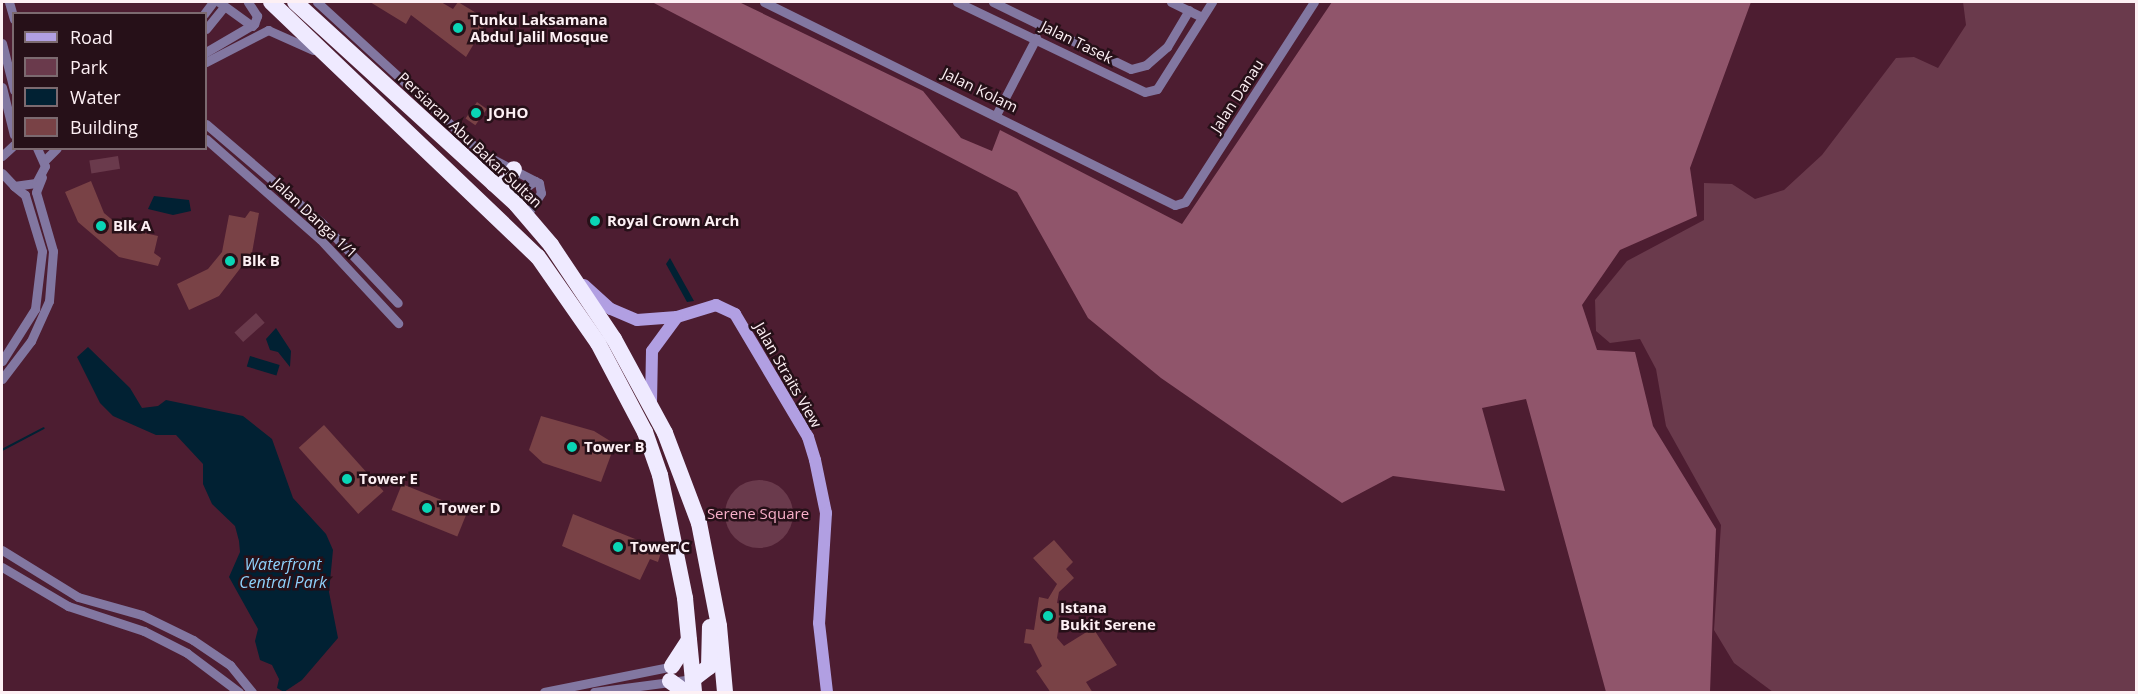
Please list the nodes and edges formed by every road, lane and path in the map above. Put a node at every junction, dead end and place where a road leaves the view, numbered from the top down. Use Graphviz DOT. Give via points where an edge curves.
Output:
graph roads {
  1 [pos="248,2"];
  2 [pos="265,2"];
  3 [pos="271,2"];
  4 [pos="295,2"];
  5 [pos="317,2"];
  6 [pos="764,2"];
  7 [pos="957,2"];
  8 [pos="993,2"];
  9 [pos="1171,2"];
  10 [pos="1212,2"];
  11 [pos="1314,2"];
  12 [pos="222,4"];
  13 [pos="1189,10"];
  14 [pos="284,16"];
  15 [pos="1202,17"];
  16 [pos="254,23"];
  17 [pos="207,28"];
  18 [pos="1036,38"];
  19 [pos="2,43"];
  20 [pos="207,51"];
  21 [pos="207,61"];
  22 [pos="336,64"];
  23 [pos="12,82"];
  24 [pos="2,87"];
  25 [pos="996,115"];
  26 [pos="207,125"];
  27 [pos="12,135"];
  28 [pos="12,141"];
  29 [pos="207,141"];
  30 [pos="38,150"];
  31 [pos="55,150"];
  32 [pos="2,156"];
  33 [pos="44,161"];
  34 [pos="514,169"];
  35 [pos="2,176"];
  36 [pos="42,177"];
  37 [pos="535,181"];
  38 [pos="14,186"];
  39 [pos="499,189"];
  40 [pos="1182,205"];
  41 [pos="526,216"];
  42 [pos="572,274"];
  43 [pos="398,303"];
  44 [pos="677,317"];
  45 [pos="31,320"];
  46 [pos="42,323"];
  47 [pos="398,323"];
  48 [pos="2,361"];
  49 [pos="2,379"];
  50 [pos="651,408"];
  51 [pos="2,550"];
  52 [pos="705,552"];
  53 [pos="2,567"];
  54 [pos="689,640"];
  55 [pos="709,667"];
  56 [pos="671,674"];
  57 [pos="691,682"];
  58 [pos="239,693"];
  59 [pos="252,693"];
  60 [pos="544,693"];
  61 [pos="594,693"];
  62 [pos="720,693"];
  63 [pos="726,693"];
  64 [pos="827,693"];
  1 -- 16 [label="street"];
  2 -- 14 [label="highway"];
  3 -- 14 [label="highway"];
  4 -- 39 [label="highway, Persiaran Abu Bakar Sultan"];
  5 -- 34 [label="street" via="483,154"];
  6 -- 25 [label="street, Jalan Kolam"];
  7 -- 18 [label="street, Jalan Tasek"];
  8 -- 13 [label="street, Jalan Tasek" via="1131,69 1146,65 1167,47"];
  9 -- 13 [label="street"];
  10 -- 15 [label="street"];
  11 -- 40 [label="street, Jalan Danau"];
  12 -- 16 [label="street"];
  12 -- 17 [label="street"];
  13 -- 15 [label="street"];
  14 -- 22 [label="highway"];
  15 -- 18 [label="street, Jalan Tasek" via="1152,92"];
  16 -- 20 [label="street"];
  18 -- 25 [label="street"];
  19 -- 23 [label="street"];
  21 -- 22 [label="street" via="268,30 286,34"];
  22 -- 54 [label="highway" via="475,192 538,257 597,343 645,432 660,475 672,523"];
  24 -- 27 [label="street"];
  25 -- 40 [label="street, Jalan Kolam"];
  26 -- 43 [label="street, Jalan Danga 1/1" via="322,223"];
  28 -- 32 [label="street"];
  29 -- 47 [label="street, Jalan Danga 1/1" via="320,239"];
  30 -- 33 [label="street"];
  31 -- 33 [label="street"];
  33 -- 36 [label="street"];
  34 -- 37 [label="street"];
  34 -- 39 [label="highway" via="508,183"];
  35 -- 38 [label="street"];
  36 -- 38 [label="street" via="30,186"];
  36 -- 46 [label="street" via="36,192 53,251 49,301"];
  37 -- 39 [label="street" via="522,190"];
  37 -- 41 [label="street" via="542,193"];
  38 -- 45 [label="street" via="26,195 42,251"];
  39 -- 41 [label="highway, Persiaran Abu Bakar Sultan"];
  41 -- 42 [label="highway, Persiaran Abu Bakar Sultan"];
  42 -- 44 [label="street, Jalan Straits View" via="627,318 649,321"];
  42 -- 50 [label="highway, Persiaran Abu Bakar Sultan"];
  44 -- 50 [label="street" via="652,351"];
  44 -- 64 [label="street, Jalan Straits View" via="716,305 735,314 807,437 826,513 819,623"];
  45 -- 46 [label="street"];
  45 -- 48 [label="street"];
  46 -- 49 [label="street"];
  50 -- 52 [label="highway, Persiaran Abu Bakar Sultan" via="685,480"];
  51 -- 59 [label="street" via="78,597 142,615 193,640 230,664"];
  52 -- 55 [label="highway"];
  52 -- 63 [label="highway, Persiaran Abu Bakar Sultan"];
  53 -- 58 [label="street" via="68,606 144,631 187,653"];
  54 -- 56 [label="highway"];
  54 -- 57 [label="highway"];
  55 -- 57 [label="highway"];
  55 -- 62 [label="highway"];
  56 -- 57 [label="highway"];
  56 -- 57 [label="street"];
  56 -- 60 [label="street"];
  56 -- 61 [label="street"];
}
